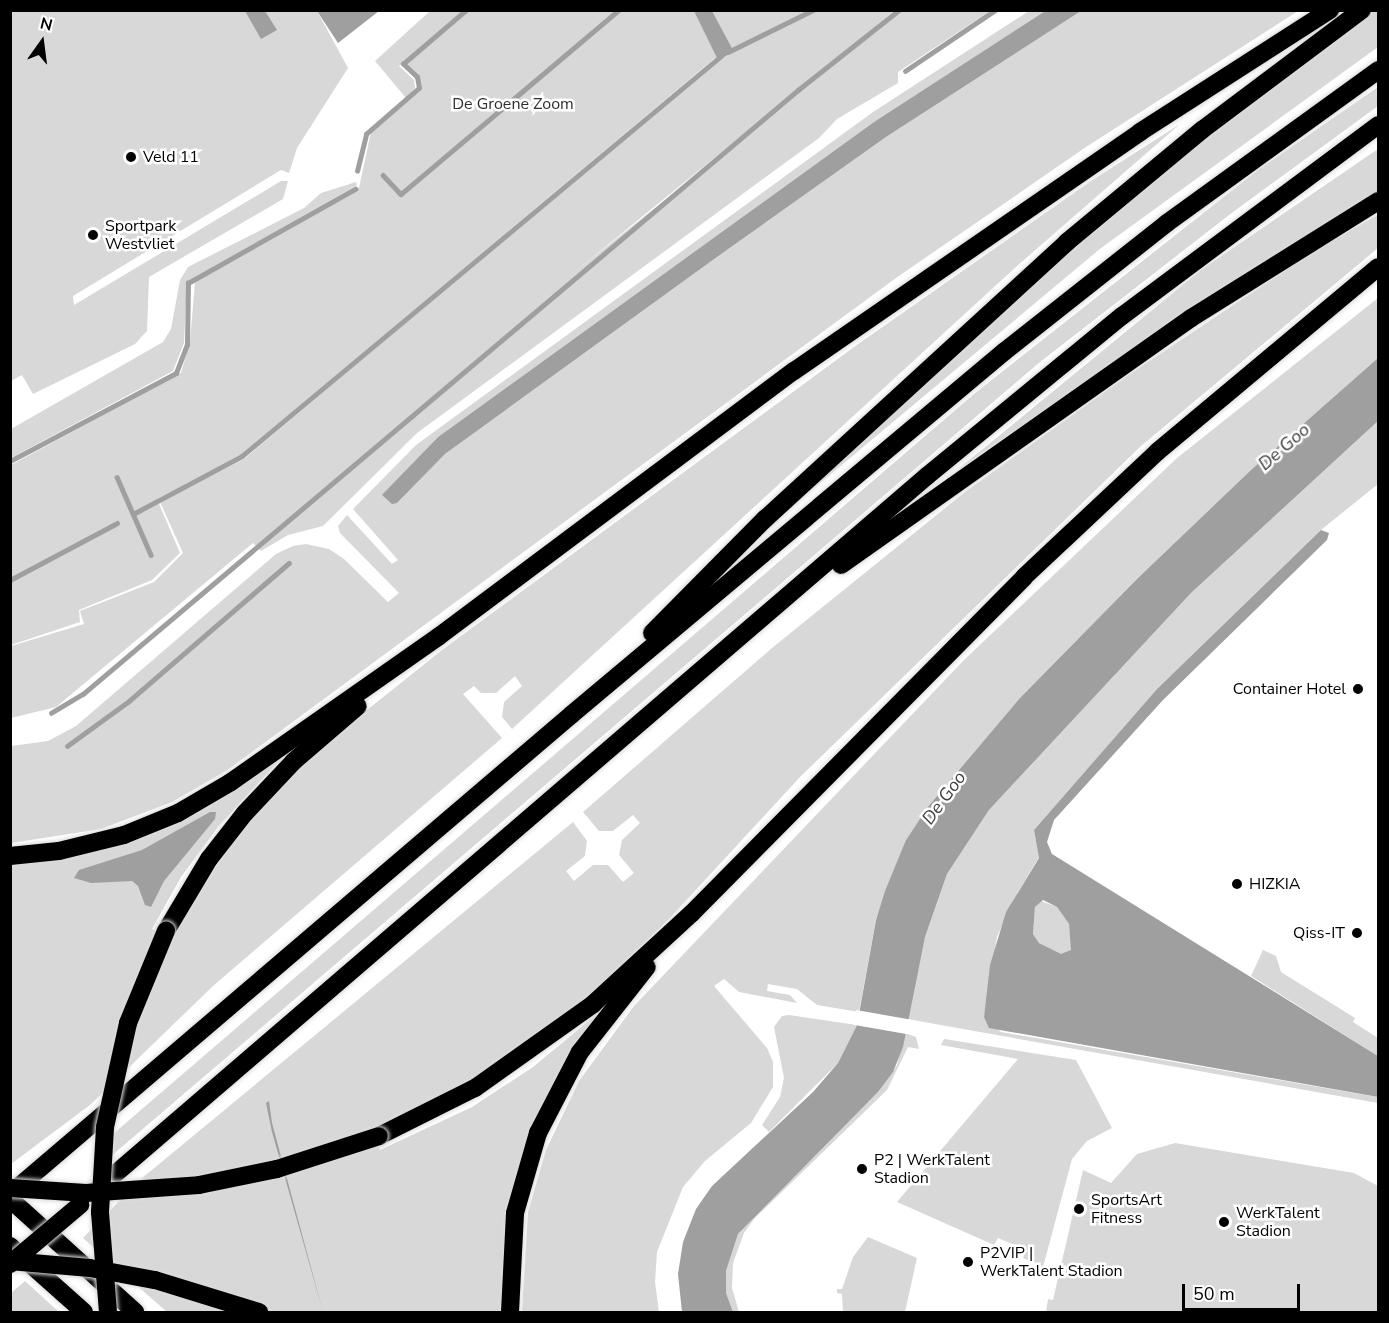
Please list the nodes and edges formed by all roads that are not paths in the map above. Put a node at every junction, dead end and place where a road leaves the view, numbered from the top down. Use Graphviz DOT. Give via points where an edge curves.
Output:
graph roads {
  1 [pos="1330,10"];
  2 [pos="1362,10"];
  3 [pos="1378,70"];
  4 [pos="1378,125"];
  5 [pos="1378,201"];
  6 [pos="1378,267"];
  7 [pos="779,607"];
  8 [pos="438,637"];
  9 [pos="571,715"];
  10 [pos="10,856"];
  11 [pos="691,914"];
  12 [pos="10,1188"];
  13 [pos="10,1194"];
  14 [pos="10,1199"];
  15 [pos="10,1246"];
  16 [pos="10,1263"];
  17 [pos="84,1312"];
  18 [pos="108,1312"];
  19 [pos="135,1312"];
  20 [pos="259,1312"];
  21 [pos="510,1312"];
  1 -- 8 [label="highway" via="1140,132 794,371"];
  2 -- 9 [label="highway" via="1202,130 1059,249 765,519"];
  3 -- 9 [label="highway" via="1092,281"];
  4 -- 7 [label="highway" via="1122,316 927,476"];
  5 -- 7 [label="highway" via="1191,318 1069,401 944,496"];
  6 -- 11 [label="highway" via="1157,452 1039,562"];
  7 -- 16 [label="highway, bridge"];
  8 -- 10 [label="highway" via="231,783 178,813 95,844"];
  8 -- 18 [label="highway, bridge" via="266,789 209,859 166,931 128,1023 105,1127 100,1212"];
  9 -- 13 [label="highway"];
  11 -- 12 [label="highway, bridge" via="546,1041 475,1088 379,1136 277,1169 199,1185 86,1193"];
  11 -- 21 [label="highway" via="590,1037 548,1109 515,1213"];
  14 -- 19 [label="highway"];
  15 -- 17 [label="highway"];
  16 -- 20 [label="highway, bridge" via="79,1267 155,1280"];
}
